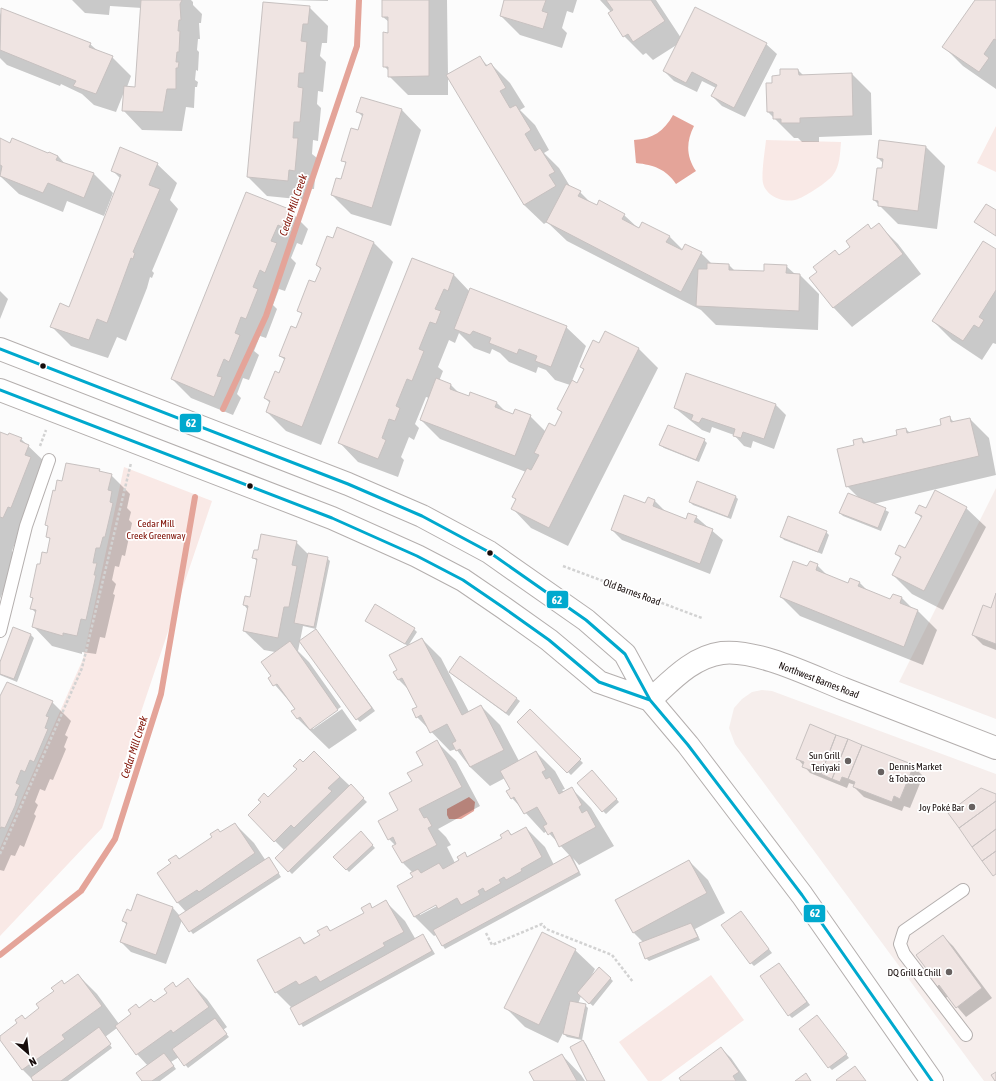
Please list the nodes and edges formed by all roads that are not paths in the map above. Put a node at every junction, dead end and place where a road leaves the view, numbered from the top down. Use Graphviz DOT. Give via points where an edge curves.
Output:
graph roads {
  1 [pos="0,349"];
  2 [pos="0,390"];
  3 [pos="49,460"];
  4 [pos="0,631"];
  5 [pos="650,700"];
  6 [pos="996,748"];
  7 [pos="963,890"];
  8 [pos="966,1035"];
  9 [pos="932,1081"];
  1 -- 5 [label="main road" via="348,484 422,516 483,549 586,620 625,654"];
  2 -- 5 [label="main road" via="332,518 417,556 463,580 504,608 549,640 599,682"];
  3 -- 4 [label="lane" via="26,526"];
  5 -- 6 [label="main road, Northwest Barnes Road" via="695,662 723,653 739,654 762,658 799,671"];
  5 -- 9 [label="main road" via="688,745 802,895"];
  7 -- 8 [label="lane" via="904,932 900,944 904,954"];
}
